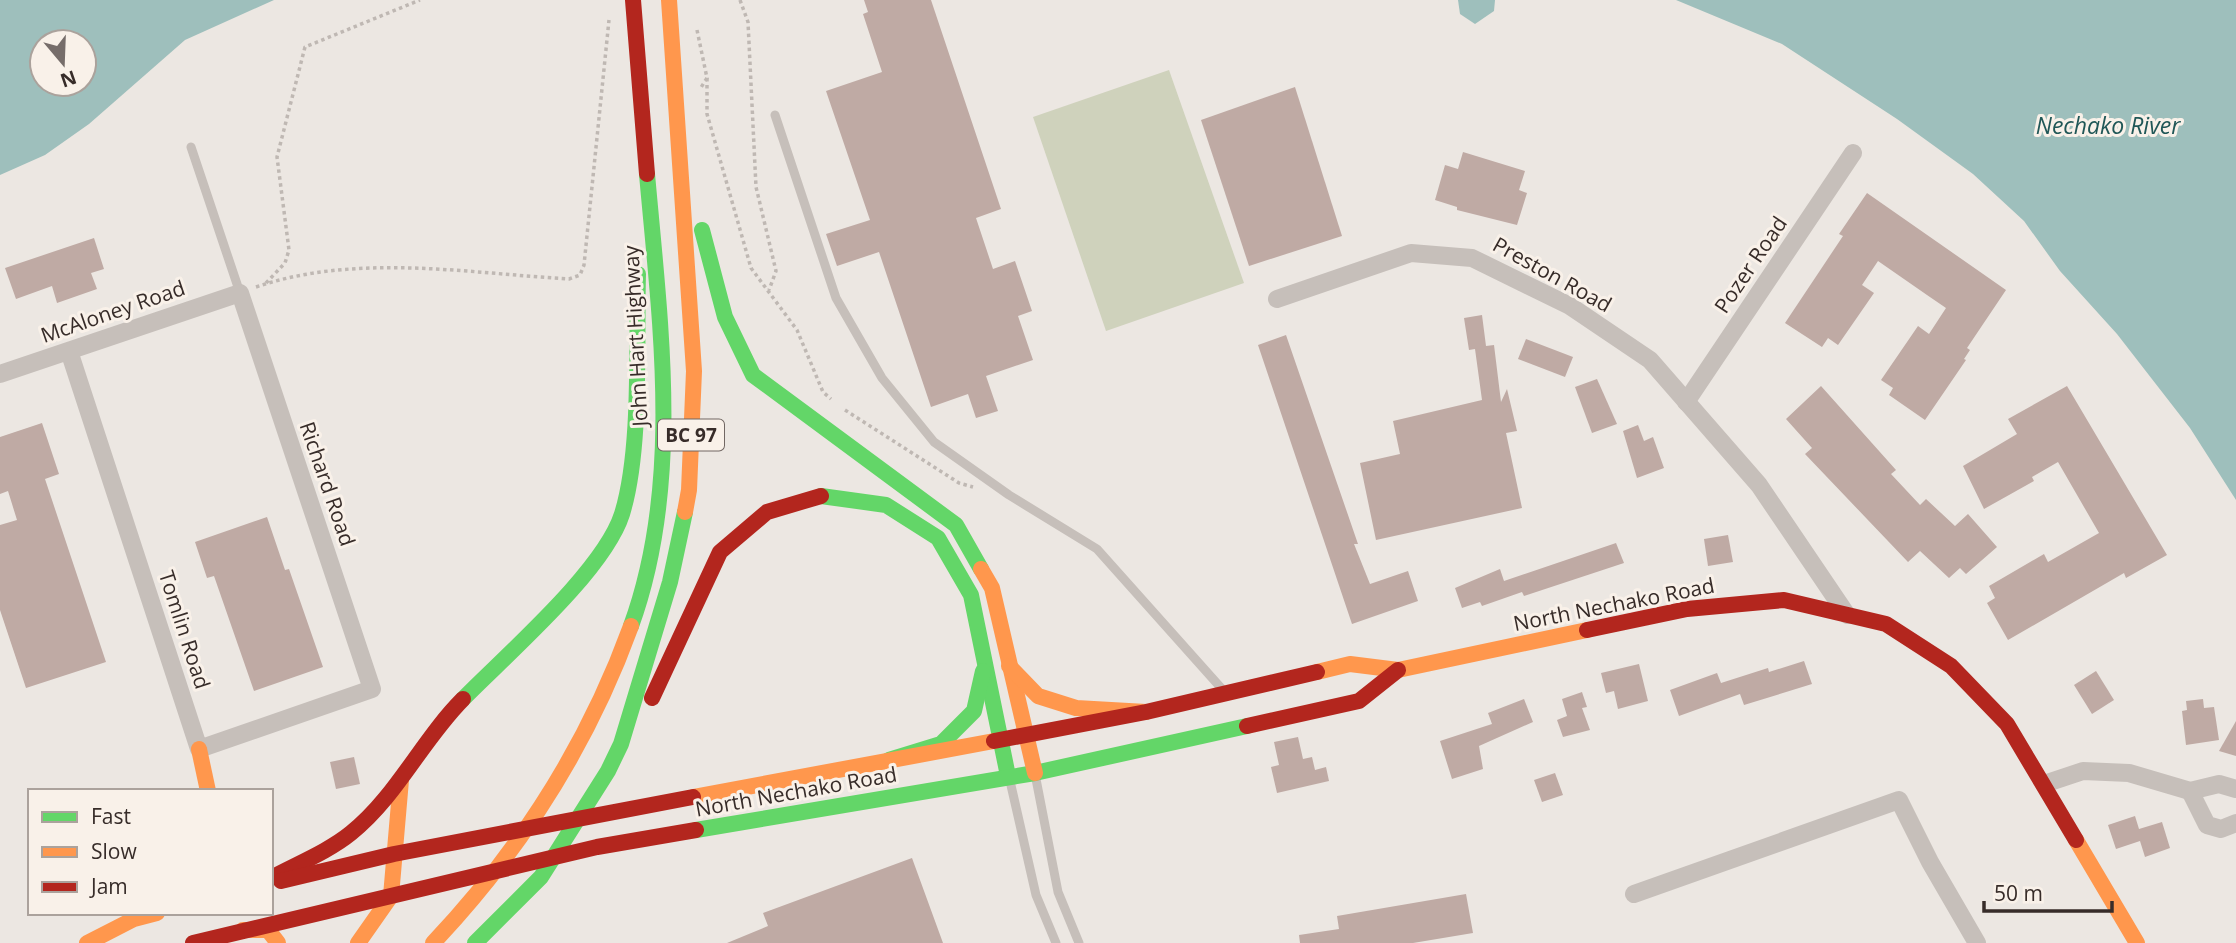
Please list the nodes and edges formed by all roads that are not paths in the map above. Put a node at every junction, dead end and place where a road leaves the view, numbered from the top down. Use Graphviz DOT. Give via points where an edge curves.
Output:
graph roads {
  1 [pos="632,0"];
  2 [pos="669,0"];
  3 [pos="775,115"];
  4 [pos="679,118"];
  5 [pos="191,147"];
  6 [pos="1853,153"];
  7 [pos="651,220"];
  8 [pos="240,293"];
  9 [pos="1276,299"];
  10 [pos="69,351"];
  11 [pos="0,374"];
  12 [pos="1686,402"];
  13 [pos="1847,615"];
  14 [pos="984,665"];
  15 [pos="1009,666"];
  16 [pos="1398,670"];
  17 [pos="1226,693"];
  18 [pos="1146,712"];
  19 [pos="1027,732"];
  20 [pos="1000,738"];
  21 [pos="621,744"];
  22 [pos="199,749"];
  23 [pos="889,760"];
  24 [pos="1035,773"];
  25 [pos="1008,776"];
  26 [pos="401,780"];
  27 [pos="2044,784"];
  28 [pos="208,789"];
  29 [pos="2236,789"];
  30 [pos="2190,791"];
  31 [pos="2236,823"];
  32 [pos="394,854"];
  33 [pos="273,879"];
  34 [pos="273,880"];
  35 [pos="1634,894"];
  36 [pos="391,896"];
  37 [pos="139,916"];
  38 [pos="243,930"];
  39 [pos="88,943"];
  40 [pos="193,943"];
  41 [pos="278,943"];
  42 [pos="358,943"];
  43 [pos="433,943"];
  44 [pos="475,943"];
  45 [pos="1056,943"];
  46 [pos="1079,943"];
  47 [pos="1977,943"];
  48 [pos="2137,943"];
  1 -- 7 [label="main road, John Hart Highway / BC 97"];
  2 -- 4 [label="main road, BC 97"];
  3 -- 17 [label="lane" via="836,299 882,378 934,442 1097,550"];
  4 -- 15 [label="main road" via="712,278 753,375 956,525 992,588"];
  4 -- 21 [label="main road, BC 97" via="694,371 689,490 670,582"];
  5 -- 8 [label="lane"];
  6 -- 12 [label="street, Pozer Road"];
  7 -- 26 [label="main road" via="636,282 633,452 622,515 575,586 450,712"];
  7 -- 43 [label="main road, John Hart Highway / BC 97" via="663,378 658,504 646,579 617,672 561,778 486,890"];
  8 -- 10 [label="street, McAloney Road"];
  8 -- 22 [label="street, Richard Road" via="372,689"];
  9 -- 12 [label="street, Preston Road" via="1411,253 1472,258 1570,306 1650,360"];
  10 -- 11 [label="street, McAloney Road"];
  10 -- 22 [label="street, Tomlin Road"];
  12 -- 13 [label="street, Preston Road" via="1759,485"];
  13 -- 16 [label="main road, North Nechako Road" via="1784,600 1687,610"];
  13 -- 27 [label="main road, North Nechako Road" via="1886,624 1951,666 2007,724"];
  14 -- 20 [label="main road"];
  14 -- 21 [label="main road" via="971,595 938,538 886,505 825,495 767,512 720,552 653,697"];
  14 -- 23 [label="main road" via="974,712 941,744"];
  15 -- 18 [label="main road" via="1038,696 1076,708"];
  15 -- 19 [label="main road"];
  16 -- 17 [label="main road, North Nechako Road" via="1350,664"];
  16 -- 24 [label="main road, North Nechako Road" via="1359,701"];
  17 -- 18 [label="main road, North Nechako Road"];
  18 -- 19 [label="main road, North Nechako Road"];
  19 -- 20 [label="main road, North Nechako Road"];
  19 -- 24 [label="main road"];
  20 -- 23 [label="main road, North Nechako Road"];
  20 -- 25 [label="main road"];
  21 -- 44 [label="main road, BC 97" via="541,877"];
  22 -- 28 [label="main road"];
  23 -- 32 [label="main road, North Nechako Road"];
  24 -- 25 [label="main road, North Nechako Road"];
  24 -- 46 [label="lane" via="1058,892"];
  25 -- 36 [label="main road, North Nechako Road" via="597,847"];
  25 -- 45 [label="lane" via="1036,895"];
  26 -- 32 [label="main road"];
  26 -- 33 [label="main road" via="351,832"];
  27 -- 30 [label="street" via="2082,771 2129,773"];
  27 -- 48 [label="main road, North Nechako Road"];
  29 -- 30 [label="street" via="2219,784"];
  30 -- 31 [label="street" via="2207,825 2221,829"];
  32 -- 34 [label="main road, North Nechako Road"];
  32 -- 36 [label="main road"];
  35 -- 47 [label="street" via="1899,800"];
  36 -- 38 [label="main road, North Nechako Road"];
  36 -- 42 [label="main road"];
  37 -- 39 [label="main road"];
  38 -- 40 [label="main road, North Nechako Road"];
  38 -- 41 [label="main road" via="268,930"];
}
